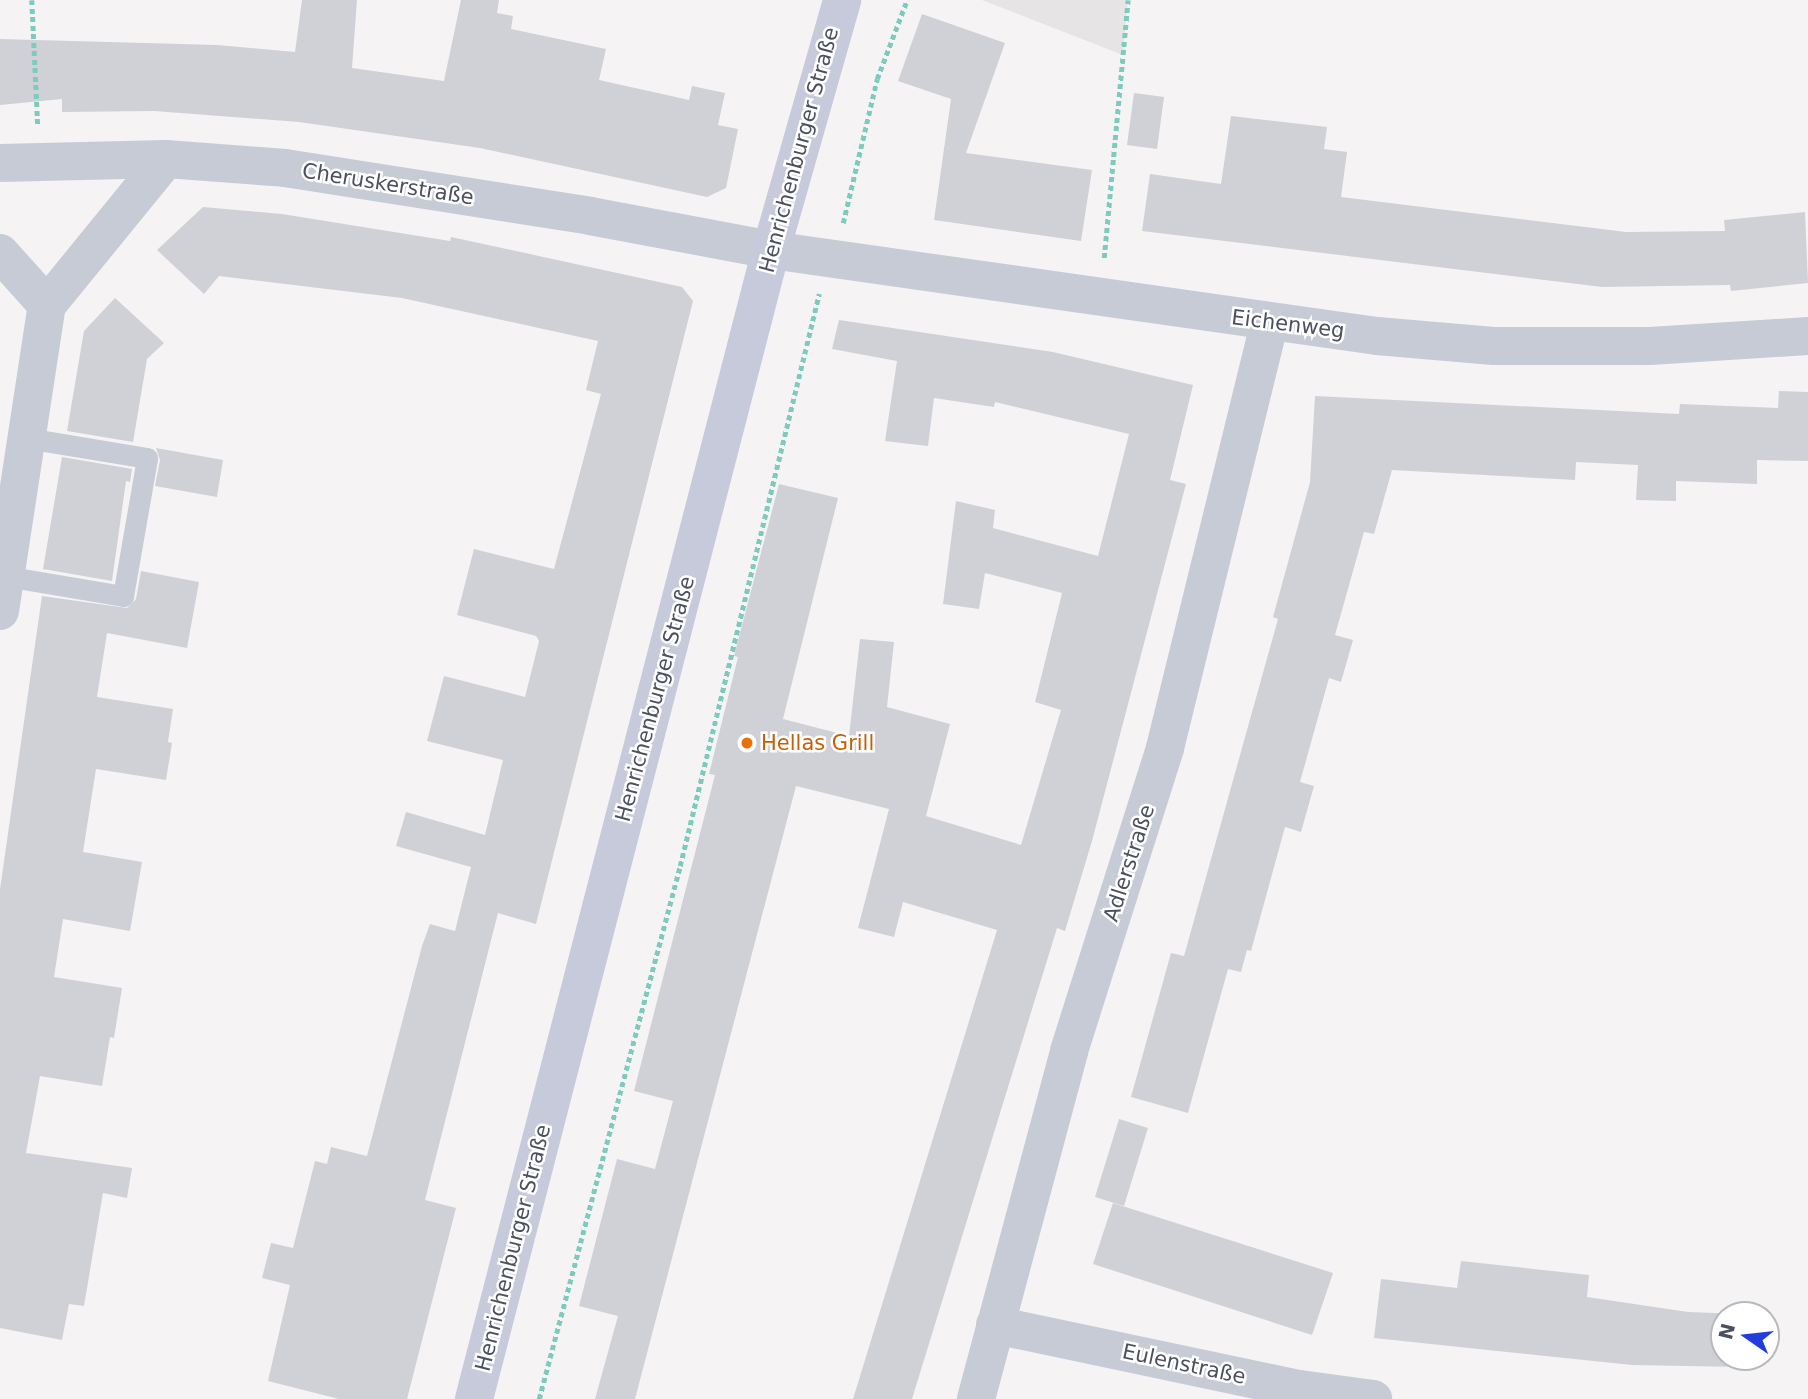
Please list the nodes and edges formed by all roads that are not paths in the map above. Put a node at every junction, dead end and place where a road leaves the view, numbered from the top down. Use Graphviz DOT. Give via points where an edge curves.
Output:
graph roads {
  1 [pos="842,0"];
  2 [pos="166,159"];
  3 [pos="0,163"];
  4 [pos="771,250"];
  5 [pos="0,253"];
  6 [pos="47,306"];
  7 [pos="1269,323"];
  8 [pos="1808,336"];
  9 [pos="26,438"];
  10 [pos="3,593"];
  11 [pos="995,1325"];
  12 [pos="474,1399"];
  13 [pos="976,1399"];
  14 [pos="1373,1399"];
  1 -- 4 [label="main road, Henrichenburger Straße"];
  2 -- 3 [label="street, Cheruskerstraße"];
  2 -- 4 [label="street, Cheruskerstraße" via="285,168"];
  2 -- 6 [label="street"];
  4 -- 7 [label="street, Eichenweg"];
  4 -- 12 [label="main road, Henrichenburger Straße"];
  5 -- 6 [label="street"];
  6 -- 9 [label="street"];
  7 -- 8 [label="street, Eichenweg" via="1494,346 1650,346"];
  7 -- 11 [label="street, Adlerstraße" via="1165,748 1069,1051"];
  9 -- 10 [label="street"];
  9 -- 10 [label="lane" via="147,458 123,596"];
  11 -- 13 [label="street, Adlerstraße"];
  11 -- 14 [label="street, Eulenstraße" via="1300,1389"];
}
